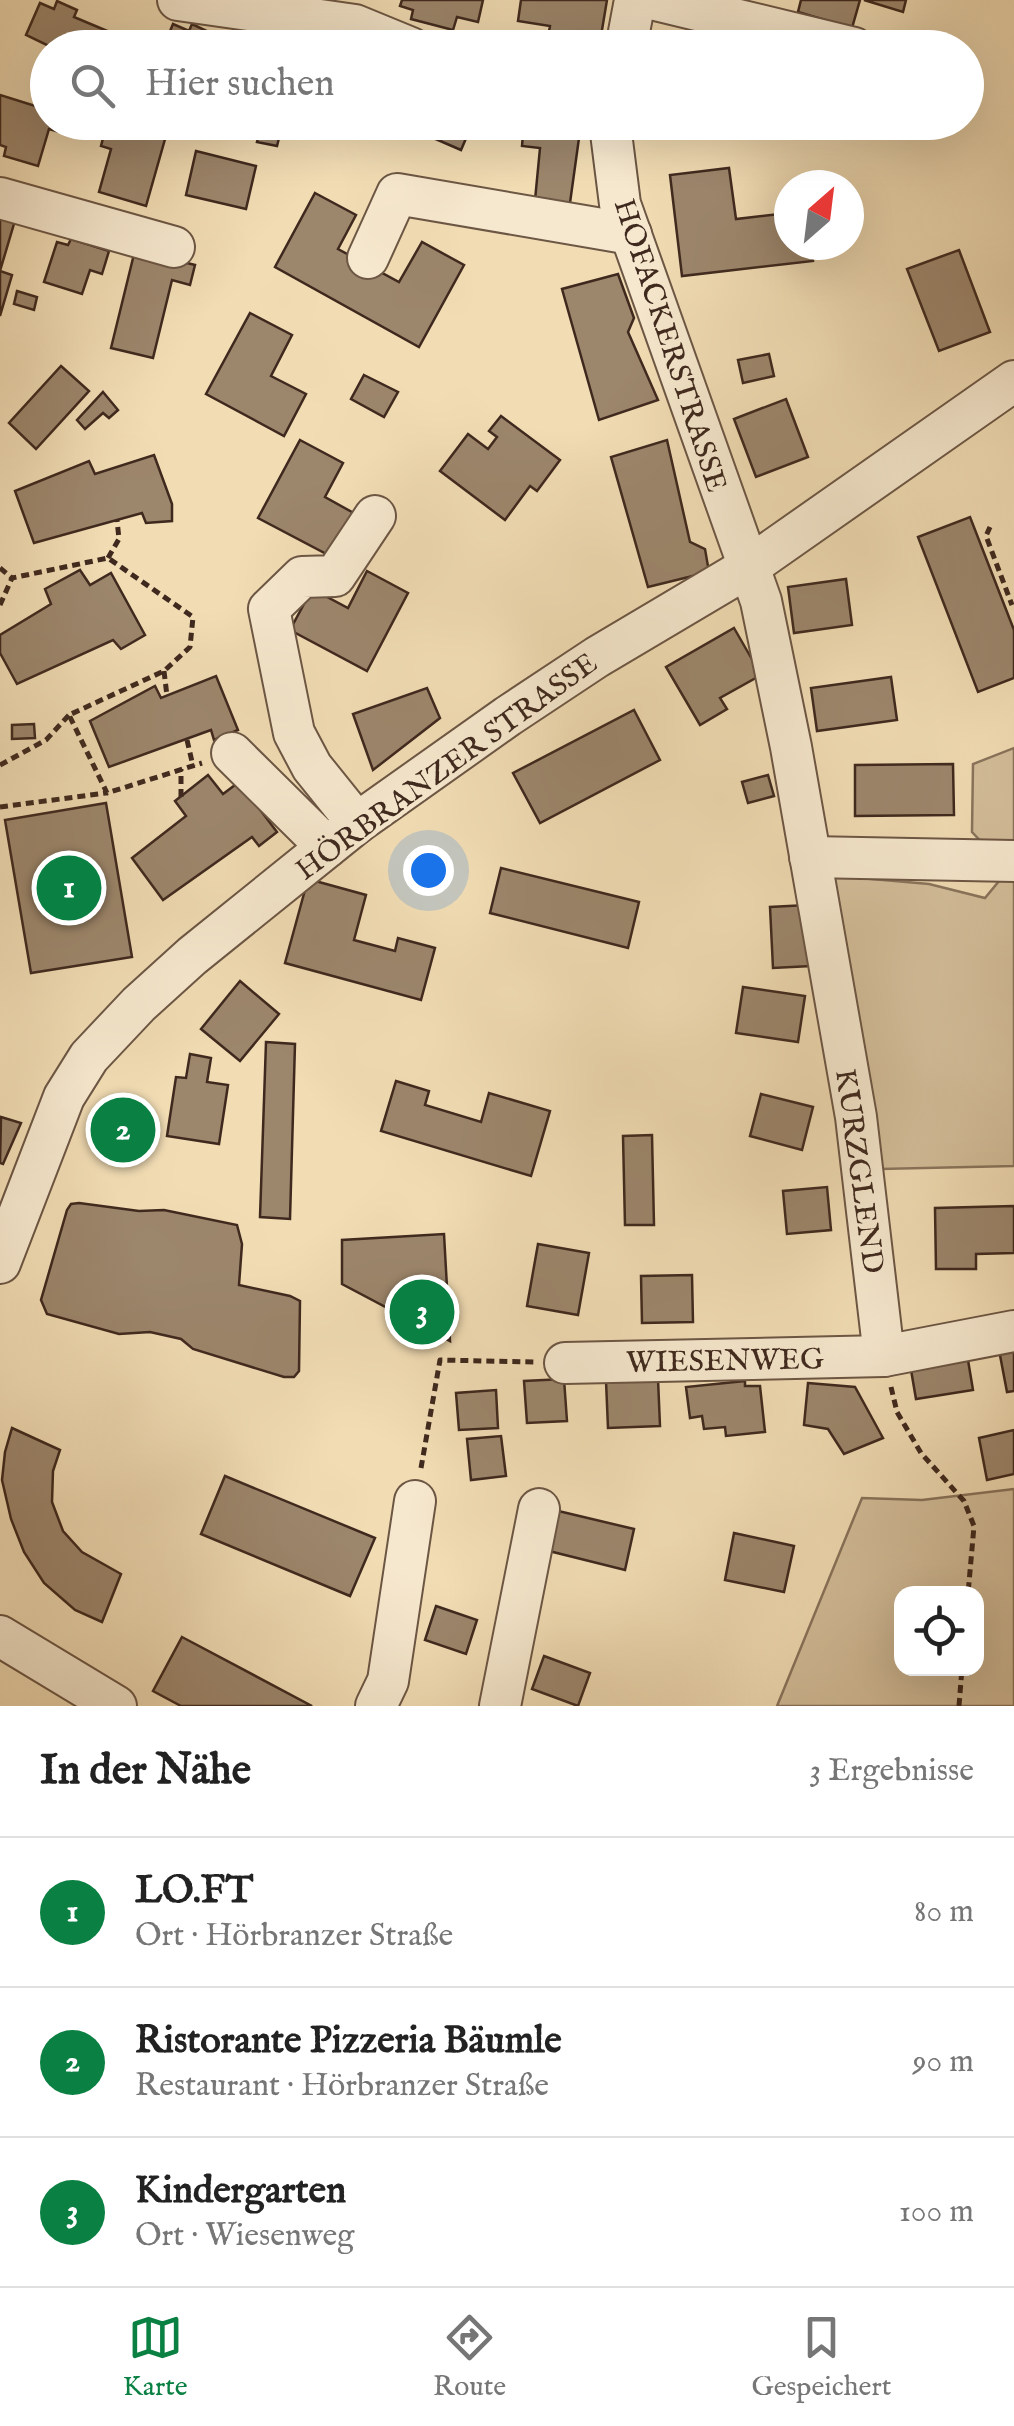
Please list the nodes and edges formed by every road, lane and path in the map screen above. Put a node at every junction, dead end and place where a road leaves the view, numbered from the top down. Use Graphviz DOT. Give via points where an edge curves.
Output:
graph roads {
  1 [pos="178,0"];
  2 [pos="636,0"];
  3 [pos="656,0"];
  4 [pos="365,30"];
  5 [pos="630,30"];
  6 [pos="780,30"];
  7 [pos="611,140"];
  8 [pos="0,198"];
  9 [pos="631,234"];
  10 [pos="174,246"];
  11 [pos="368,258"];
  12 [pos="1014,381"];
  13 [pos="375,516"];
  14 [pos="116,520"];
  15 [pos="990,527"];
  16 [pos="108,558"];
  17 [pos="0,568"];
  18 [pos="747,568"];
  19 [pos="12,578"];
  20 [pos="0,605"];
  21 [pos="1012,605"];
  22 [pos="164,671"];
  23 [pos="167,696"];
  24 [pos="70,715"];
  25 [pos="187,740"];
  26 [pos="232,753"];
  27 [pos="0,765"];
  28 [pos="193,766"];
  29 [pos="181,769"];
  30 [pos="107,793"];
  31 [pos="180,796"];
  32 [pos="0,807"];
  33 [pos="342,835"];
  34 [pos="810,857"];
  35 [pos="1014,861"];
  36 [pos="0,1263"];
  37 [pos="1014,1331"];
  38 [pos="884,1356"];
  39 [pos="565,1363"];
  40 [pos="415,1501"];
  41 [pos="539,1509"];
  42 [pos="969,1586"];
  43 [pos="0,1636"];
  44 [pos="961,1676"];
  45 [pos="116,1706"];
  46 [pos="376,1706"];
  47 [pos="500,1706"];
  48 [pos="959,1706"];
  1 -- 4 [label="street"];
  2 -- 5 [label="street"];
  3 -- 6 [label="street"];
  7 -- 9 [label="street, HOFACKERSTRASSE"];
  8 -- 10 [label="street"];
  9 -- 11 [label="street" via="397,194"];
  9 -- 18 [label="street, HOFACKERSTRASSE"];
  12 -- 18 [label="street, HÖRBRANZER STRASSE"];
  13 -- 33 [label="street" via="335,576 302,577 269,609 294,733"];
  14 -- 16 [label="path" via="119,539"];
  15 -- 21 [label="path" via="986,536"];
  16 -- 19 [label="path"];
  16 -- 22 [label="path" via="193,617 190,647"];
  17 -- 19 [label="path"];
  18 -- 33 [label="street, HÖRBRANZER STRASSE" via="597,657"];
  18 -- 34 [label="street, KURZGLEND" via="761,601"];
  19 -- 20 [label="path"];
  22 -- 23 [label="path"];
  22 -- 24 [label="path"];
  24 -- 27 [label="path" via="46,740"];
  24 -- 30 [label="path"];
  25 -- 28 [label="path"];
  26 -- 28 [label="path"];
  26 -- 33 [label="street"];
  28 -- 29 [label="path"];
  29 -- 30 [label="path"];
  29 -- 31 [label="path"];
  30 -- 32 [label="path"];
  33 -- 36 [label="street, HÖRBRANZER STRASSE" via="192,956 89,1057 44,1141"];
  34 -- 35 [label="street"];
  34 -- 38 [label="street, KURZGLEND" via="856,1117"];
  37 -- 38 [label="street"];
  38 -- 39 [label="street, WIESENWEG"];
  38 -- 42 [label="path" via="896,1412 921,1453 964,1501 974,1526"];
  39 -- 40 [label="path" via="440,1360"];
  40 -- 46 [label="street" via="388,1681"];
  41 -- 47 [label="street"];
  43 -- 45 [label="street"];
  44 -- 48 [label="path"];
}
